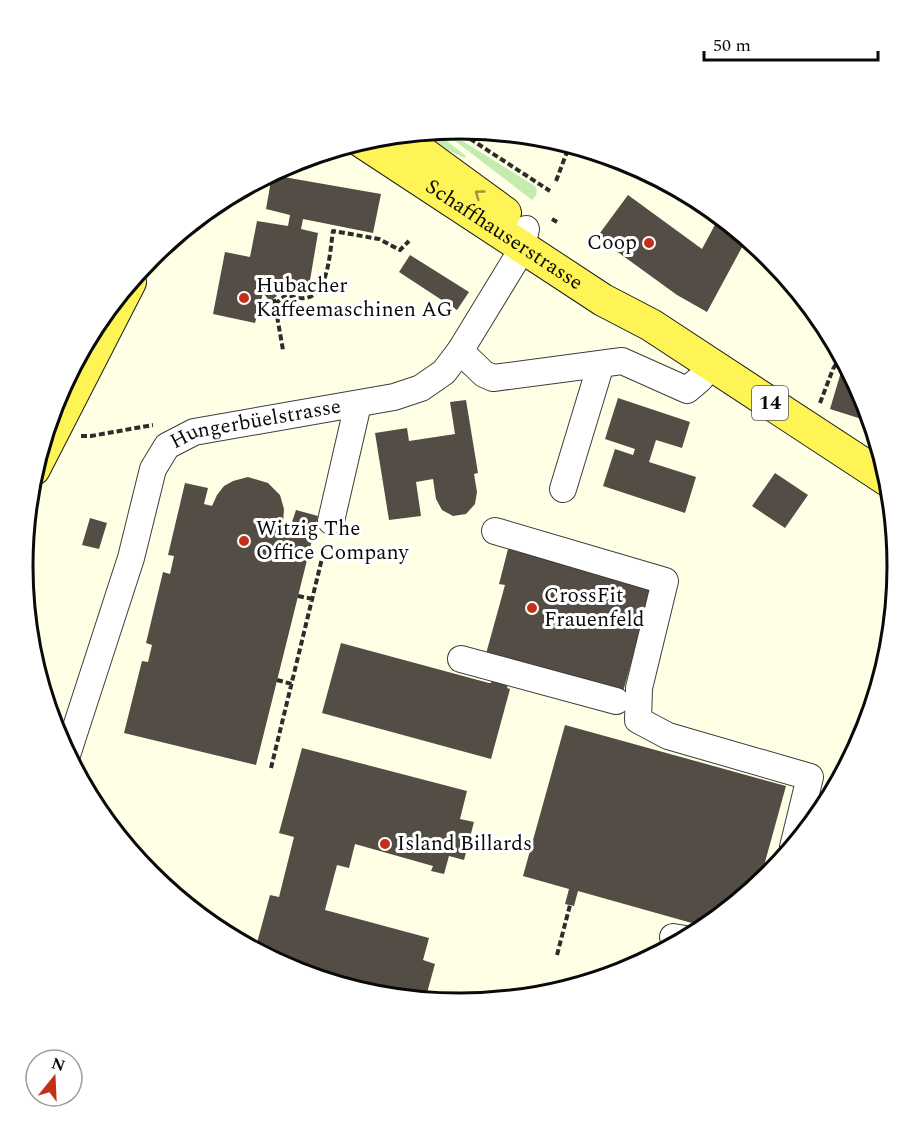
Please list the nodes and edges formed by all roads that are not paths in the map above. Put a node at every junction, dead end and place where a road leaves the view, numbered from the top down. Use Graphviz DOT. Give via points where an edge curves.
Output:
graph roads {
  1 [pos="409,143"];
  2 [pos="374,148"];
  3 [pos="534,232"];
  4 [pos="108,324"];
  5 [pos="460,351"];
  6 [pos="601,364"];
  7 [pos="711,364"];
  8 [pos="358,404"];
  9 [pos="60,418"];
  10 [pos="876,473"];
  11 [pos="563,489"];
  12 [pos="331,521"];
  13 [pos="495,531"];
  14 [pos="461,659"];
  15 [pos="616,701"];
  16 [pos="71,742"];
  17 [pos="798,828"];
  3 -- 1 [label="main road, Schaffhauserstrasse / 14, one-way"];
  2 -- 3 [label="main road, Schaffhauserstrasse / 14"];
  3 -- 5 [label="street, Hungerbüelstrasse"];
  3 -- 7 [label="main road, Schaffhauserstrasse / 14" via="651,325"];
  4 -- 9 [label="main road"];
  5 -- 6 [label="street" via="493,378"];
  5 -- 8 [label="street, Hungerbüelstrasse" via="444,372 422,388"];
  6 -- 7 [label="street" via="622,361 687,390"];
  6 -- 11 [label="street"];
  7 -- 10 [label="main road, Schaffhauserstrasse / 14"];
  8 -- 12 [label="street"];
  8 -- 16 [label="street, Hungerbüelstrasse" via="194,432 167,446 153,469 131,558"];
  13 -- 17 [label="street" via="665,581 639,688 638,720 668,736 810,777"];
  14 -- 15 [label="street"];
}
